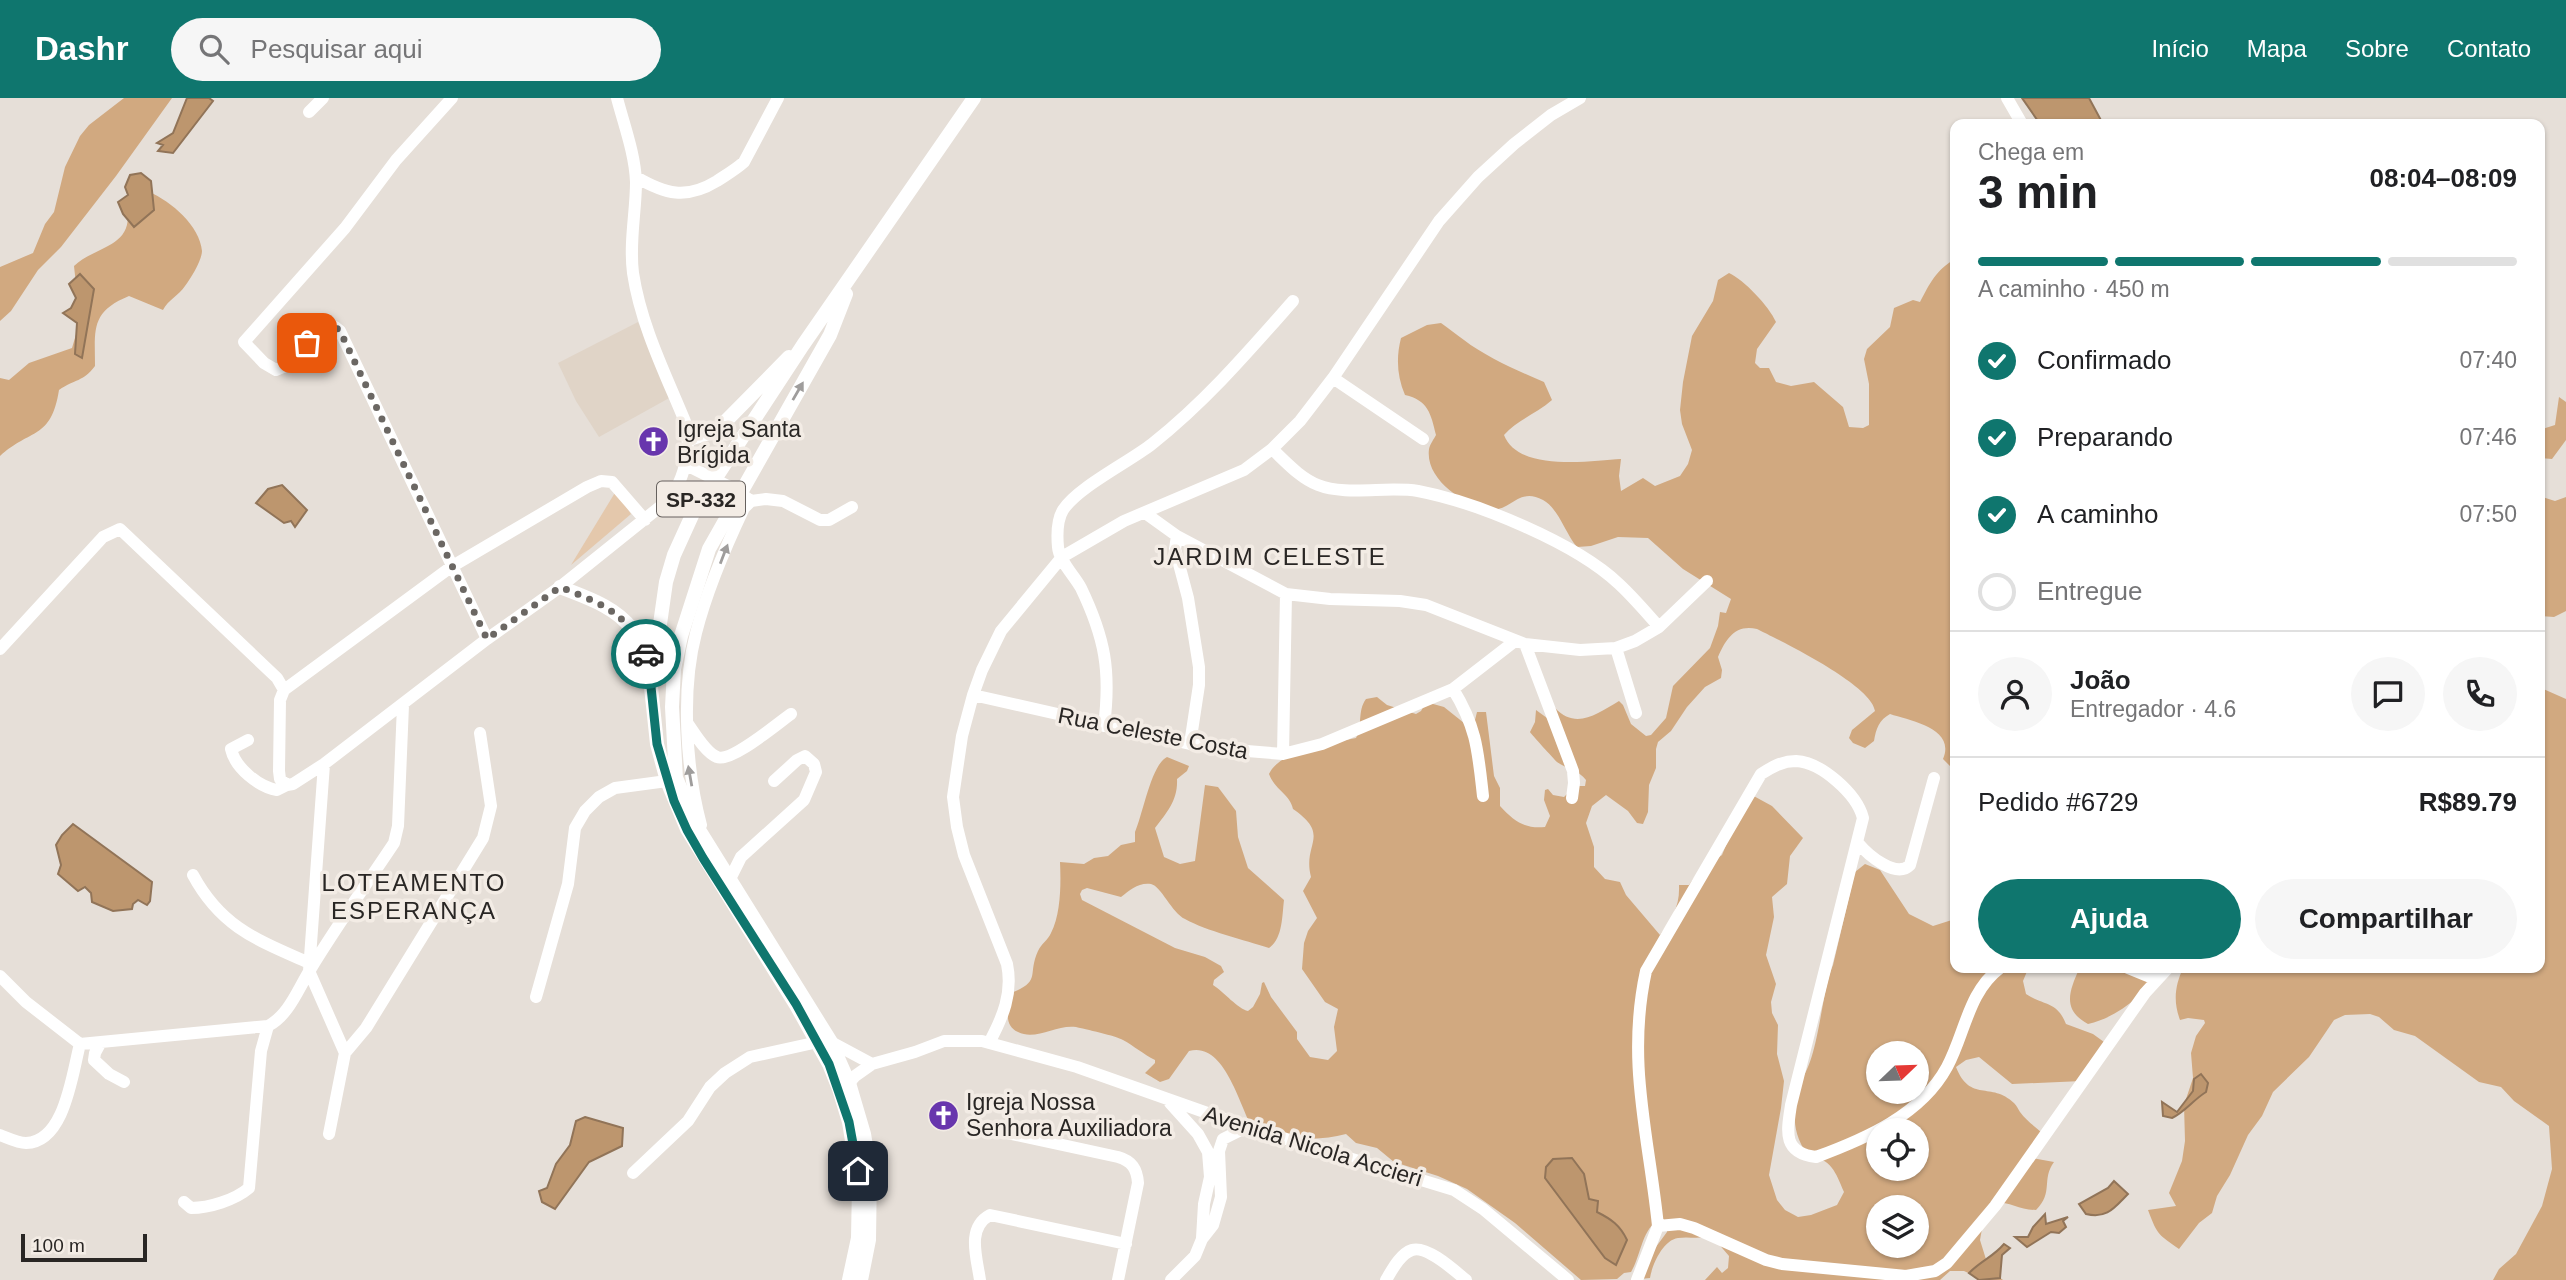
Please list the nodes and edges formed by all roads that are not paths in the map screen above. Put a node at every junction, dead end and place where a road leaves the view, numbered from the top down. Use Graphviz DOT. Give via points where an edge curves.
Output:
graph roads {
  1 [pos="323,98"];
  2 [pos="452,98"];
  3 [pos="617,98"];
  4 [pos="772,98"];
  5 [pos="778,98"];
  6 [pos="974,98"];
  7 [pos="1580,98"];
  8 [pos="2007,98"];
  9 [pos="309,112"];
  10 [pos="2019,119"];
  11 [pos="636,177"];
  12 [pos="658,190"];
  13 [pos="635,199"];
  14 [pos="852,276"];
  15 [pos="1293,301"];
  16 [pos="803,345"];
  17 [pos="1333,378"];
  18 [pos="689,439"];
  19 [pos="1423,439"];
  20 [pos="1272,449"];
  21 [pos="686,465"];
  22 [pos="742,494"];
  23 [pos="852,507"];
  24 [pos="1145,513"];
  25 [pos="645,520"];
  26 [pos="1177,536"];
  27 [pos="1062,557"];
  28 [pos="451,567"];
  29 [pos="1707,581"];
  30 [pos="560,587"];
  31 [pos="1286,594"];
  32 [pos="1659,626"];
  33 [pos="487,639"];
  34 [pos="1520,643"];
  35 [pos="1616,648"];
  36 [pos="0,649"];
  37 [pos="654,672"];
  38 [pos="1453,689"];
  39 [pos="284,690"];
  40 [pos="973,695"];
  41 [pos="403,705"];
  42 [pos="1636,713"];
  43 [pos="791,714"];
  44 [pos="688,724"];
  45 [pos="1104,726"];
  46 [pos="480,733"];
  47 [pos="248,740"];
  48 [pos="1190,744"];
  49 [pos="1283,754"];
  50 [pos="324,764"];
  51 [pos="1934,778"];
  52 [pos="672,780"];
  53 [pos="774,781"];
  54 [pos="290,785"];
  55 [pos="1483,796"];
  56 [pos="1572,798"];
  57 [pos="706,842"];
  58 [pos="1858,843"];
  59 [pos="193,875"];
  60 [pos="730,879"];
  61 [pos="309,967"];
  62 [pos="1994,973"];
  63 [pos="2135,973"];
  64 [pos="2164,973"];
  65 [pos="0,976"];
  66 [pos="2145,993"];
  67 [pos="536,997"];
  68 [pos="272,1024"];
  69 [pos="101,1042"];
  70 [pos="824,1042"];
  71 [pos="989,1043"];
  72 [pos="80,1044"];
  73 [pos="345,1053"];
  74 [pos="872,1064"];
  75 [pos="124,1082"];
  76 [pos="849,1083"];
  77 [pos="1168,1101"];
  78 [pos="1247,1126"];
  79 [pos="979,1127"];
  80 [pos="1198,1134"];
  81 [pos="0,1135"];
  82 [pos="329,1135"];
  83 [pos="1223,1139"];
  84 [pos="633,1174"];
  85 [pos="184,1202"];
  86 [pos="1658,1226"];
  87 [pos="1202,1239"];
  88 [pos="1126,1244"];
  89 [pos="1119,1278"];
  90 [pos="849,1280"];
  91 [pos="861,1280"];
  92 [pos="980,1280"];
  93 [pos="1171,1280"];
  94 [pos="1386,1280"];
  95 [pos="1466,1280"];
  96 [pos="1568,1280"];
  97 [pos="1637,1280"];
  1 -- 9 [label="street"];
  2 -- 28 [label="street" via="244,342 276,370 288,365 325,326 340,331"];
  3 -- 11 [label="street"];
  4 -- 5 [label="street"];
  5 -- 12 [label="street" via="736,170 688,194"];
  6 -- 14 [label="main road, SP-332"];
  7 -- 17 [label="street" via="1514,144 1478,177 1432,231"];
  8 -- 10 [label="street"];
  11 -- 12 [label="street"];
  11 -- 13 [label="street"];
  12 -- 13 [label="street"];
  13 -- 18 [label="street" via="633,268 638,299"];
  14 -- 16 [label="main road, SP-332"];
  22 -- 14 [label="main road, one-way" via="830,335"];
  15 -- 27 [label="street" via="1206,399 1063,510 1058,549"];
  16 -- 18 [label="main road" via="720,426"];
  16 -- 37 [label="main road, SP-332" via="686,526 666,582"];
  17 -- 19 [label="street"];
  17 -- 20 [label="street"];
  18 -- 21 [label="street"];
  20 -- 24 [label="street" via="1244,470"];
  20 -- 32 [label="street" via="1320,486 1421,492 1482,509 1549,538 1618,583"];
  21 -- 22 [label="street"];
  21 -- 25 [label="street" via="671,498"];
  22 -- 23 [label="street" via="783,501 820,520"];
  44 -- 22 [label="street, one-way" via="695,635 744,508"];
  22 -- 52 [label="main road" via="709,549 681,636 674,669"];
  24 -- 26 [label="street"];
  24 -- 27 [label="street"];
  25 -- 28 [label="street" via="619,488 601,481"];
  25 -- 30 [label="street"];
  26 -- 31 [label="street"];
  26 -- 48 [label="street" via="1175,549 1199,667"];
  27 -- 40 [label="street" via="1001,631"];
  27 -- 45 [label="street" via="1087,602 1102,644 1108,690"];
  28 -- 33 [label="street"];
  28 -- 39 [label="street"];
  29 -- 32 [label="street"];
  30 -- 33 [label="street"];
  30 -- 37 [label="main road" via="621,617 638,638"];
  31 -- 34 [label="street" via="1426,605"];
  31 -- 49 [label="street"];
  32 -- 35 [label="street"];
  33 -- 41 [label="street"];
  34 -- 35 [label="street" via="1580,650"];
  34 -- 38 [label="street, Rua Celeste Costa"];
  34 -- 56 [label="street" via="1569,761"];
  35 -- 42 [label="street"];
  36 -- 39 [label="street" via="103,537 120,529 277,678"];
  37 -- 52 [label="main road, SP-332"];
  38 -- 49 [label="street, Rua Celeste Costa" via="1322,744"];
  38 -- 55 [label="street" via="1476,737"];
  39 -- 54 [label="street" via="279,771 280,779"];
  40 -- 45 [label="street, Rua Celeste Costa"];
  40 -- 71 [label="street" via="953,797 964,855 1010,980 1005,1008"];
  41 -- 50 [label="street"];
  41 -- 61 [label="street" via="394,843"];
  43 -- 44 [label="street" via="724,759 715,757"];
  57 -- 44 [label="street, one-way" via="688,763"];
  45 -- 48 [label="street, Rua Celeste Costa"];
  46 -- 73 [label="street" via="491,806 483,838 366,1028"];
  47 -- 54 [label="street" via="231,749 238,765 268,789"];
  48 -- 49 [label="street, Rua Celeste Costa"];
  50 -- 54 [label="street"];
  50 -- 61 [label="street"];
  51 -- 58 [label="street" via="1910,865 1900,870 1891,867"];
  52 -- 57 [label="main road, SP-332"];
  52 -- 67 [label="street" via="615,788 585,811 576,828 568,884"];
  52 -- 70 [label="main road, SP-332" via="692,839"];
  53 -- 60 [label="street" via="805,756 814,764 816,772 804,800 741,857"];
  57 -- 60 [label="main road, SP-332"];
  58 -- 62 [label="street" via="1791,1105 1787,1134 1796,1149 1816,1157 1899,1118 1918,1103 1948,1066 1973,1001"];
  58 -- 86 [label="street" via="1863,818 1847,788 1807,762 1773,766 1761,774 1646,971 1638,1005 1639,1096"];
  59 -- 61 [label="street" via="224,918"];
  60 -- 70 [label="main road, SP-332"];
  61 -- 68 [label="street" via="288,1007"];
  61 -- 73 [label="street"];
  63 -- 66 [label="street" via="2145,985"];
  64 -- 66 [label="street"];
  65 -- 72 [label="street"];
  66 -- 86 [label="street" via="1995,1206 1935,1271 1906,1276 1782,1264 1680,1223"];
  68 -- 69 [label="street"];
  68 -- 85 [label="street" via="261,1051 249,1188 209,1205 191,1208"];
  69 -- 72 [label="street"];
  69 -- 75 [label="street" via="94,1060"];
  70 -- 74 [label="street"];
  70 -- 76 [label="main road, SP-332"];
  70 -- 84 [label="street" via="750,1057 725,1073 688,1121"];
  70 -- 90 [label="main road, SP-332" via="856,1157 858,1238"];
  71 -- 74 [label="street, Avenida Nicola Accieri" via="944,1041"];
  71 -- 77 [label="street, Avenida Nicola Accieri" via="1077,1067"];
  72 -- 81 [label="street" via="53,1131 24,1143"];
  73 -- 82 [label="street"];
  74 -- 76 [label="street, Avenida Nicola Accieri"];
  76 -- 91 [label="main road, SP-332" via="870,1170 869,1240"];
  77 -- 78 [label="street, Avenida Nicola Accieri"];
  77 -- 80 [label="street"];
  78 -- 83 [label="street"];
  78 -- 96 [label="street, Avenida Nicola Accieri" via="1454,1190"];
  79 -- 88 [label="street" via="1126,1160 1137,1172 1138,1183"];
  80 -- 83 [label="street"];
  80 -- 87 [label="street" via="1210,1167"];
  83 -- 87 [label="street" via="1219,1151 1221,1197 1213,1225"];
  86 -- 97 [label="street"];
  87 -- 93 [label="street" via="1195,1256"];
  88 -- 89 [label="street"];
  88 -- 92 [label="street" via="990,1215 974,1232"];
  94 -- 95 [label="street" via="1399,1259 1411,1250 1423,1250"];
}
